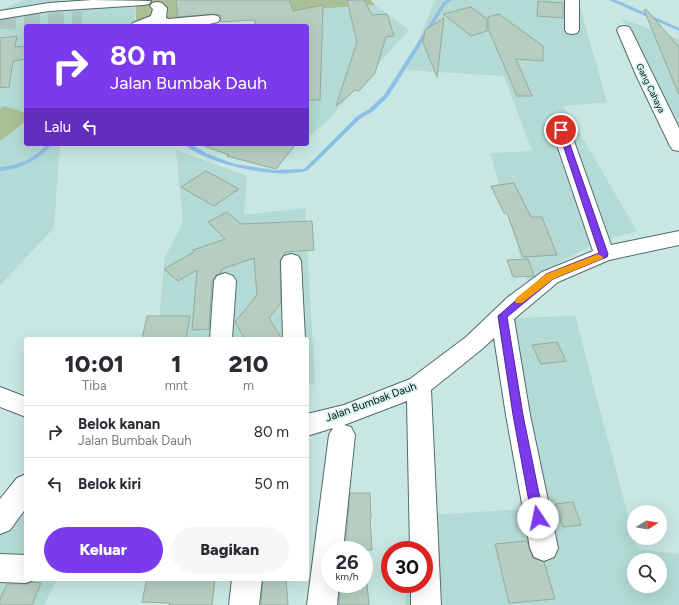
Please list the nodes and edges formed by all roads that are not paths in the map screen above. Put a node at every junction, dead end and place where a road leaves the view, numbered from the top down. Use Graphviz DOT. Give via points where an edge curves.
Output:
graph roads {
  1 [pos="572,0"];
  2 [pos="142,11"];
  3 [pos="0,15"];
  4 [pos="82,19"];
  5 [pos="158,19"];
  6 [pos="213,19"];
  7 [pos="572,30"];
  8 [pos="624,30"];
  9 [pos="561,130"];
  10 [pos="679,146"];
  11 [pos="679,238"];
  12 [pos="604,254"];
  13 [pos="291,261"];
  14 [pos="225,281"];
  15 [pos="502,316"];
  16 [pos="221,337"];
  17 [pos="294,337"];
  18 [pos="419,386"];
  19 [pos="0,397"];
  20 [pos="24,406"];
  21 [pos="309,424"];
  22 [pos="342,435"];
  23 [pos="24,489"];
  24 [pos="0,521"];
  25 [pos="544,548"];
  26 [pos="0,568"];
  27 [pos="24,569"];
  28 [pos="247,581"];
  29 [pos="244,605"];
  30 [pos="322,605"];
  31 [pos="426,605"];
  1 -- 7 [label="street"];
  2 -- 3 [label="street" via="49,7"];
  2 -- 4 [label="street"];
  2 -- 5 [label="street"];
  2 -- 5 [label="street" via="160,8"];
  5 -- 6 [label="street" via="165,24"];
  8 -- 10 [label="street, Gang Cahaya"];
  9 -- 12 [label="street"];
  11 -- 12 [label="street, Jalan Bumbak Dauh"];
  12 -- 15 [label="street, Jalan Bumbak Dauh" via="550,277"];
  13 -- 17 [label="street"];
  14 -- 16 [label="street"];
  15 -- 18 [label="street, Jalan Bumbak Dauh" via="474,343"];
  15 -- 25 [label="street"];
  18 -- 21 [label="street, Jalan Bumbak Dauh" via="347,414"];
  18 -- 31 [label="street"];
  19 -- 20 [label="street"];
  22 -- 30 [label="street"];
  23 -- 24 [label="street"];
  26 -- 27 [label="street"];
  28 -- 29 [label="street"];
}
